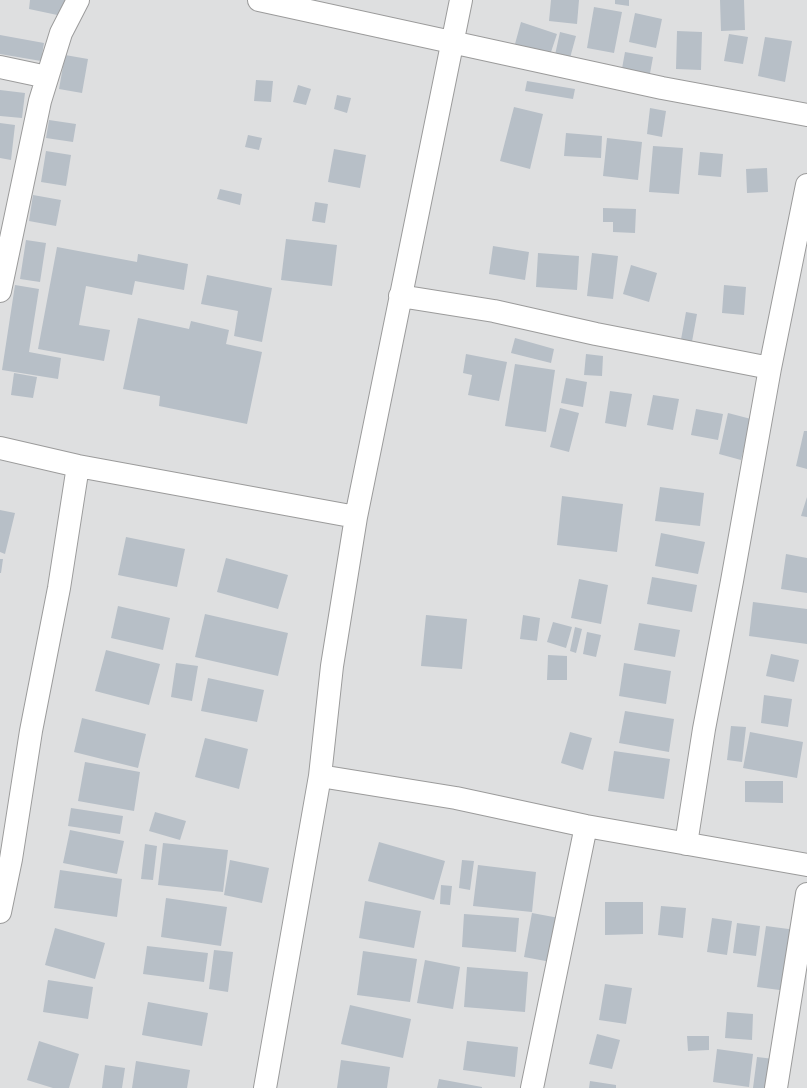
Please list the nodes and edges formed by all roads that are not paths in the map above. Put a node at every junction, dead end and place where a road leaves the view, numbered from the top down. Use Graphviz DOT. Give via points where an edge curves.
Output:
graph roads {
  1 [pos="78,0"];
  2 [pos="259,0"];
  3 [pos="461,0"];
  4 [pos="452,42"];
  5 [pos="0,68"];
  6 [pos="47,77"];
  7 [pos="807,115"];
  8 [pos="807,185"];
  9 [pos="0,291"];
  10 [pos="400,296"];
  11 [pos="770,368"];
  12 [pos="0,448"];
  13 [pos="78,466"];
  14 [pos="356,517"];
  15 [pos="320,776"];
  16 [pos="586,826"];
  17 [pos="686,844"];
  18 [pos="807,865"];
  19 [pos="807,894"];
  20 [pos="0,912"];
  21 [pos="265,1088"];
  22 [pos="532,1088"];
  23 [pos="776,1088"];
  1 -- 6 [label="street" via="61,33"];
  2 -- 4 [label="street"];
  3 -- 4 [label="street"];
  4 -- 7 [label="street" via="662,88"];
  4 -- 10 [label="street"];
  5 -- 6 [label="street"];
  6 -- 9 [label="street"];
  8 -- 11 [label="street"];
  10 -- 11 [label="street" via="494,311"];
  10 -- 14 [label="street"];
  11 -- 17 [label="street" via="704,728"];
  12 -- 13 [label="street"];
  13 -- 14 [label="street"];
  13 -- 20 [label="street"];
  14 -- 15 [label="street" via="332,666"];
  15 -- 16 [label="street" via="456,798"];
  15 -- 21 [label="street"];
  16 -- 17 [label="street"];
  16 -- 22 [label="street"];
  17 -- 18 [label="street"];
  19 -- 23 [label="street"];
}
